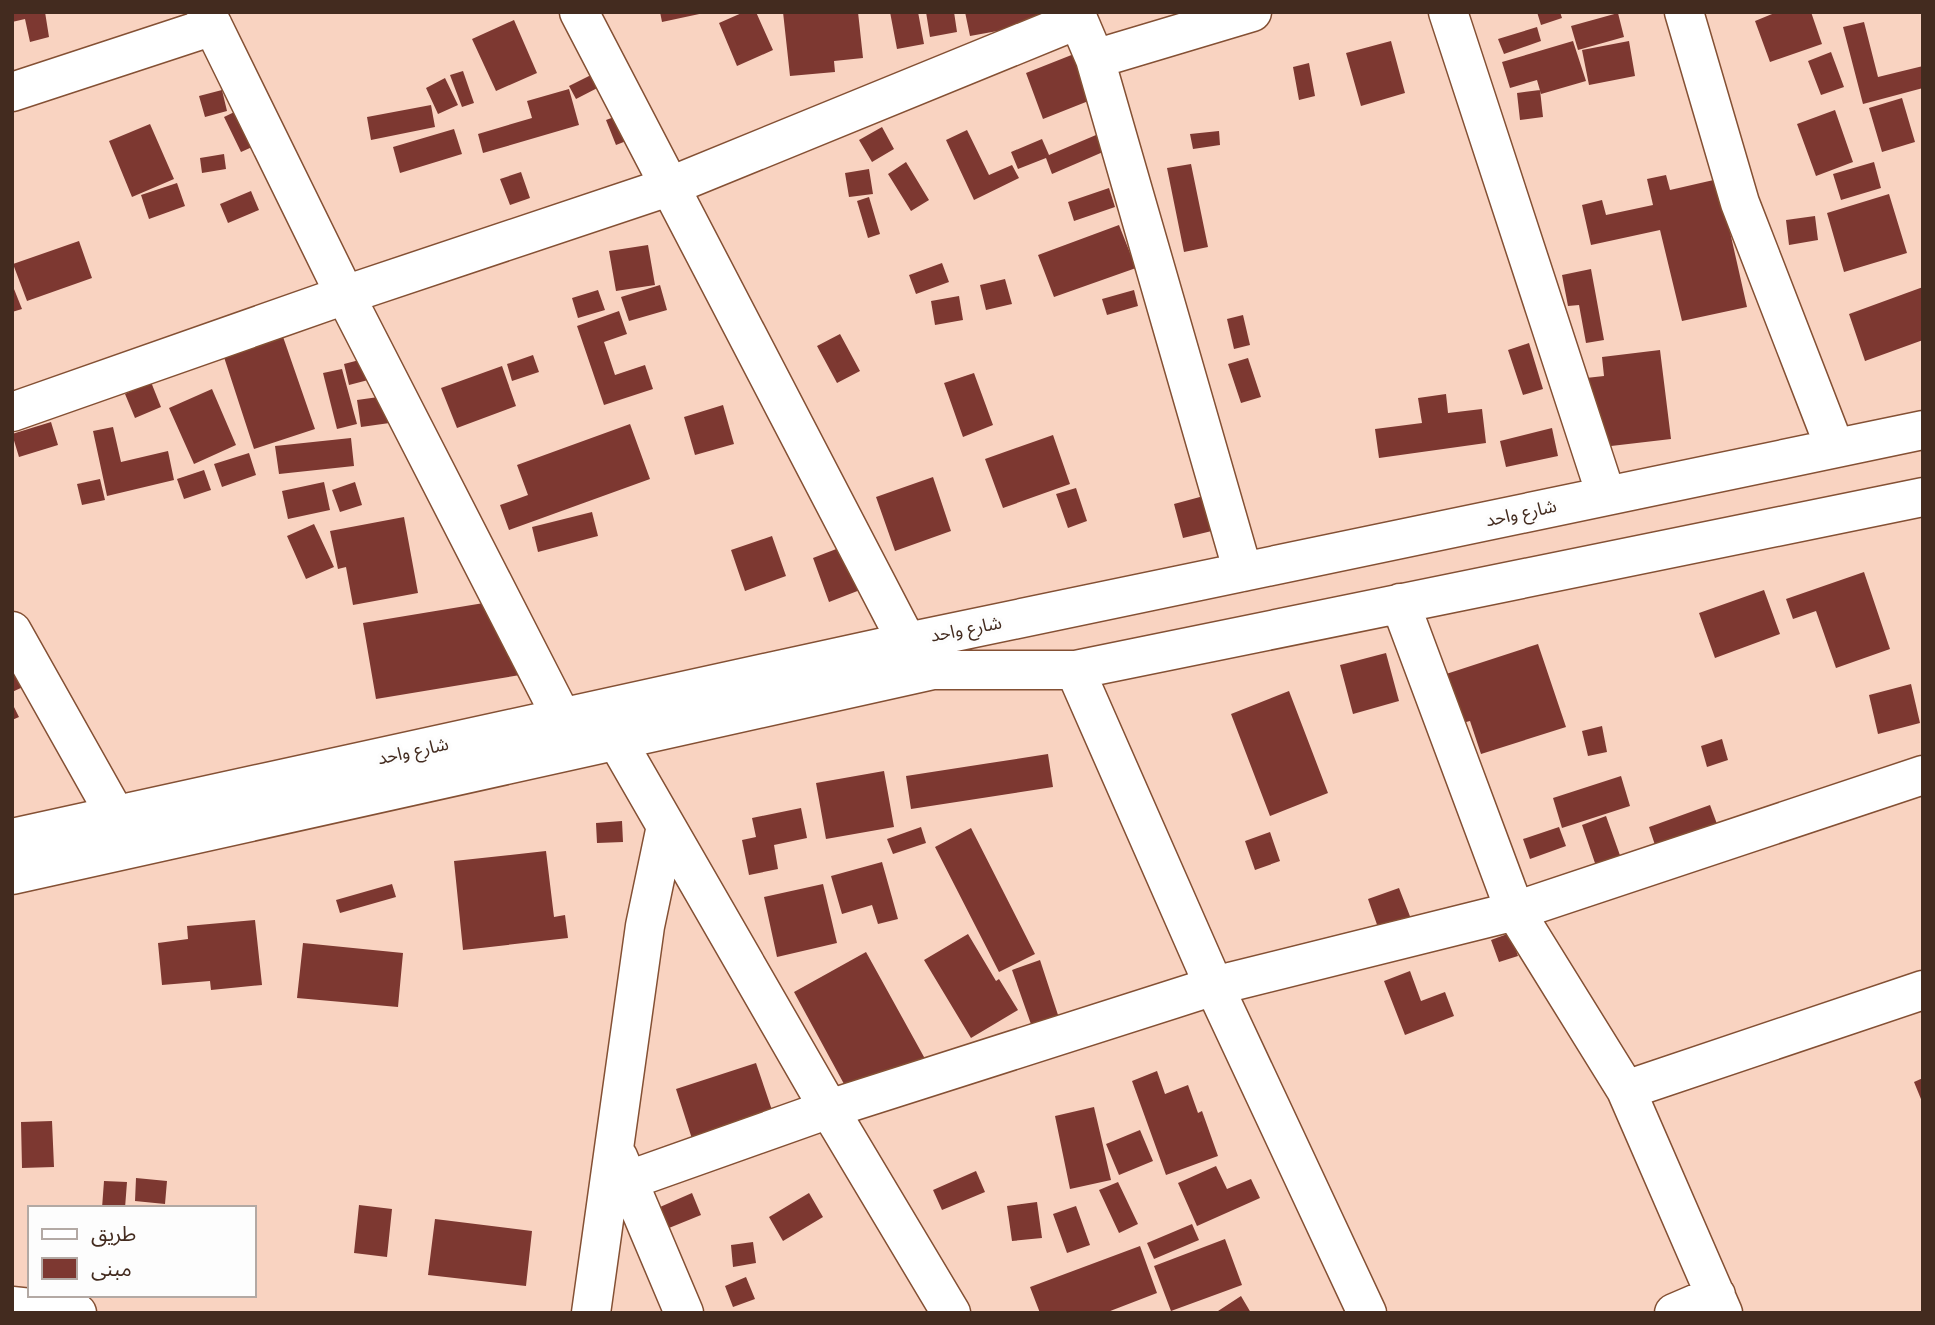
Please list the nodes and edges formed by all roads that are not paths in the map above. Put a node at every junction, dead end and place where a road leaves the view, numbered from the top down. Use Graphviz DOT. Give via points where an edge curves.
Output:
graph roads {
  1 [pos="579,12"];
  2 [pos="1252,12"];
  3 [pos="1448,12"];
  4 [pos="1684,12"];
  5 [pos="1076,16"];
  6 [pos="210,19"];
  7 [pos="1095,59"];
  8 [pos="12,92"];
  9 [pos="668,187"];
  10 [pos="345,295"];
  11 [pos="12,412"];
  12 [pos="1923,430"];
  13 [pos="1835,448"];
  14 [pos="1606,495"];
  15 [pos="1923,497"];
  16 [pos="1243,572"];
  17 [pos="1400,603"];
  18 [pos="12,631"];
  19 [pos="907,642"];
  20 [pos="1075,670"];
  21 [pos="562,718"];
  22 [pos="617,741"];
  23 [pos="1923,775"];
  24 [pos="116,816"];
  25 [pos="666,826"];
  26 [pos="12,838"];
  27 [pos="12,875"];
  28 [pos="1516,911"];
  29 [pos="1214,986"];
  30 [pos="1923,990"];
  31 [pos="1626,1090"];
  32 [pos="829,1108"];
  33 [pos="622,1165"];
  34 [pos="1720,1304"];
  35 [pos="12,1306"];
  36 [pos="77,1313"];
  37 [pos="591,1313"];
  38 [pos="684,1313"];
  39 [pos="951,1313"];
  40 [pos="1367,1313"];
  41 [pos="1674,1313"];
  1 -- 9 [label="street"];
  2 -- 7 [label="street"];
  3 -- 14 [label="street"];
  4 -- 13 [label="street" via="1740,203"];
  5 -- 7 [label="street"];
  5 -- 9 [label="street"];
  6 -- 8 [label="street"];
  6 -- 10 [label="street"];
  7 -- 16 [label="street"];
  9 -- 10 [label="street"];
  9 -- 19 [label="street"];
  10 -- 11 [label="street"];
  10 -- 21 [label="street"];
  12 -- 13 [label="street, شارع واحد"];
  13 -- 14 [label="street, شارع واحد"];
  14 -- 16 [label="street, شارع واحد"];
  15 -- 17 [label="street, شارع واحد"];
  16 -- 19 [label="street, شارع واحد"];
  17 -- 20 [label="street, شارع واحد"];
  17 -- 28 [label="street"];
  18 -- 24 [label="street"];
  19 -- 21 [label="street, شارع واحد"];
  20 -- 22 [label="street, شارع واحد" via="933,670"];
  20 -- 29 [label="street"];
  21 -- 22 [label="street"];
  21 -- 24 [label="street, شارع واحد"];
  22 -- 25 [label="street"];
  22 -- 27 [label="street, شارع واحد"];
  23 -- 28 [label="street"];
  24 -- 26 [label="street, شارع واحد"];
  25 -- 32 [label="street"];
  25 -- 33 [label="street" via="645,926"];
  28 -- 29 [label="street"];
  28 -- 31 [label="street"];
  29 -- 32 [label="street"];
  29 -- 40 [label="street"];
  30 -- 31 [label="street"];
  31 -- 34 [label="street"];
  32 -- 33 [label="street"];
  32 -- 39 [label="street"];
  33 -- 37 [label="street"];
  33 -- 38 [label="street"];
  34 -- 41 [label="street"];
  35 -- 36 [label="street"];
}
